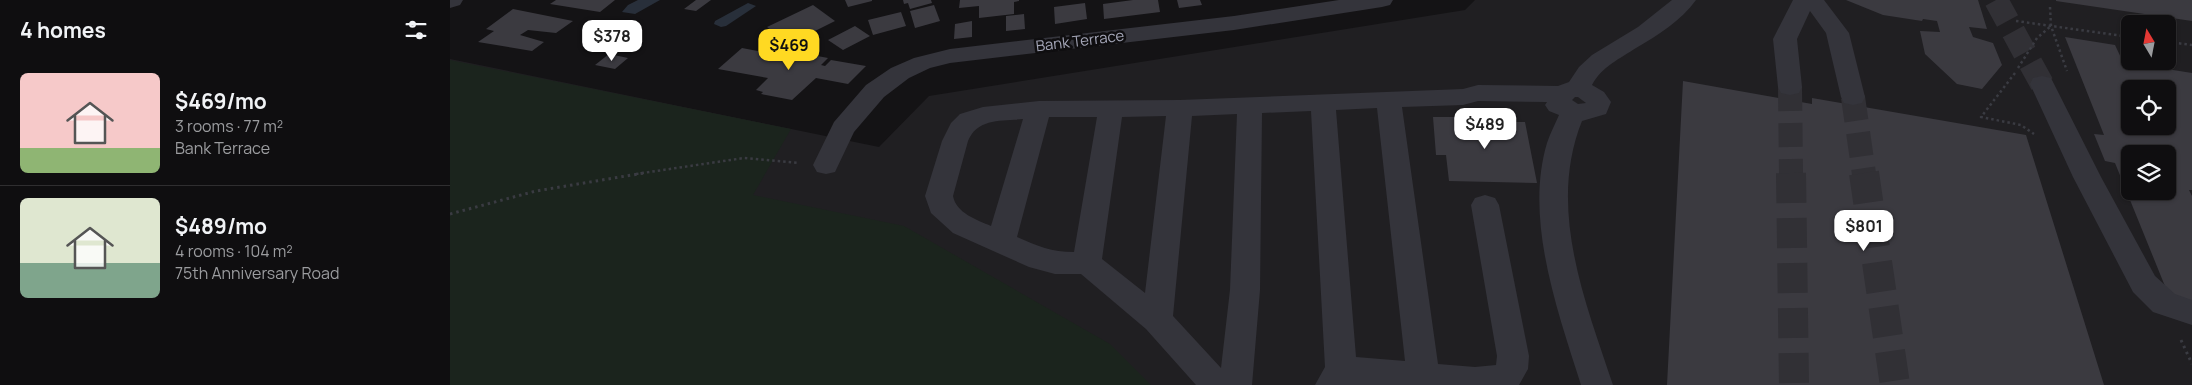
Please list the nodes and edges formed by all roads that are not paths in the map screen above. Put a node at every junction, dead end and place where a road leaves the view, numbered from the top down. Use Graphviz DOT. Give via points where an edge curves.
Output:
graph roads {
  1 [pos="1382,0"];
  2 [pos="1685,0"];
  3 [pos="1804,0"];
  4 [pos="1812,0"];
  5 [pos="2042,84"];
  6 [pos="1790,87"];
  7 [pos="1853,97"];
  8 [pos="1574,99"];
  9 [pos="1389,100"];
  10 [pos="1323,103"];
  11 [pos="1250,105"];
  12 [pos="1111,108"];
  13 [pos="1180,108"];
  14 [pos="1039,110"];
  15 [pos="826,165"];
  16 [pos="1485,205"];
  17 [pos="1001,243"];
  18 [pos="1087,263"];
  19 [pos="2192,313"];
  20 [pos="1157,320"];
  21 [pos="1423,375"];
  22 [pos="1336,377"];
  23 [pos="1216,385"];
  24 [pos="1236,385"];
  25 [pos="1597,385"];
  1 -- 15 [label="street, Bank Terrace" via="1234,23 950,56 922,63 900,73 875,91 843,128"];
  2 -- 8 [label="street" via="1633,41 1600,60 1601,81"];
  3 -- 6 [label="street" via="1785,39"];
  4 -- 7 [label="street" via="1838,33"];
  5 -- 19 [label="street" via="2144,284 2164,303"];
  8 -- 9 [label="street" via="1479,102 1463,97"];
  8 -- 25 [label="street" via="1558,147 1553,212 1569,290"];
  9 -- 10 [label="street"];
  9 -- 21 [label="street"];
  10 -- 11 [label="street"];
  10 -- 22 [label="street"];
  11 -- 13 [label="street"];
  11 -- 24 [label="street" via="1245,290"];
  12 -- 13 [label="street"];
  12 -- 14 [label="street"];
  12 -- 18 [label="street"];
  13 -- 20 [label="street"];
  14 -- 17 [label="street"];
  14 -- 17 [label="street" via="998,112 969,120 960,129 943,181 939,196 941,206 949,215 963,226"];
  16 -- 21 [label="street" via="1513,356 1512,369 1506,377 1492,380"];
  17 -- 18 [label="street" via="1055,263"];
  18 -- 20 [label="street"];
  20 -- 23 [label="street"];
  21 -- 22 [label="street"];
}
